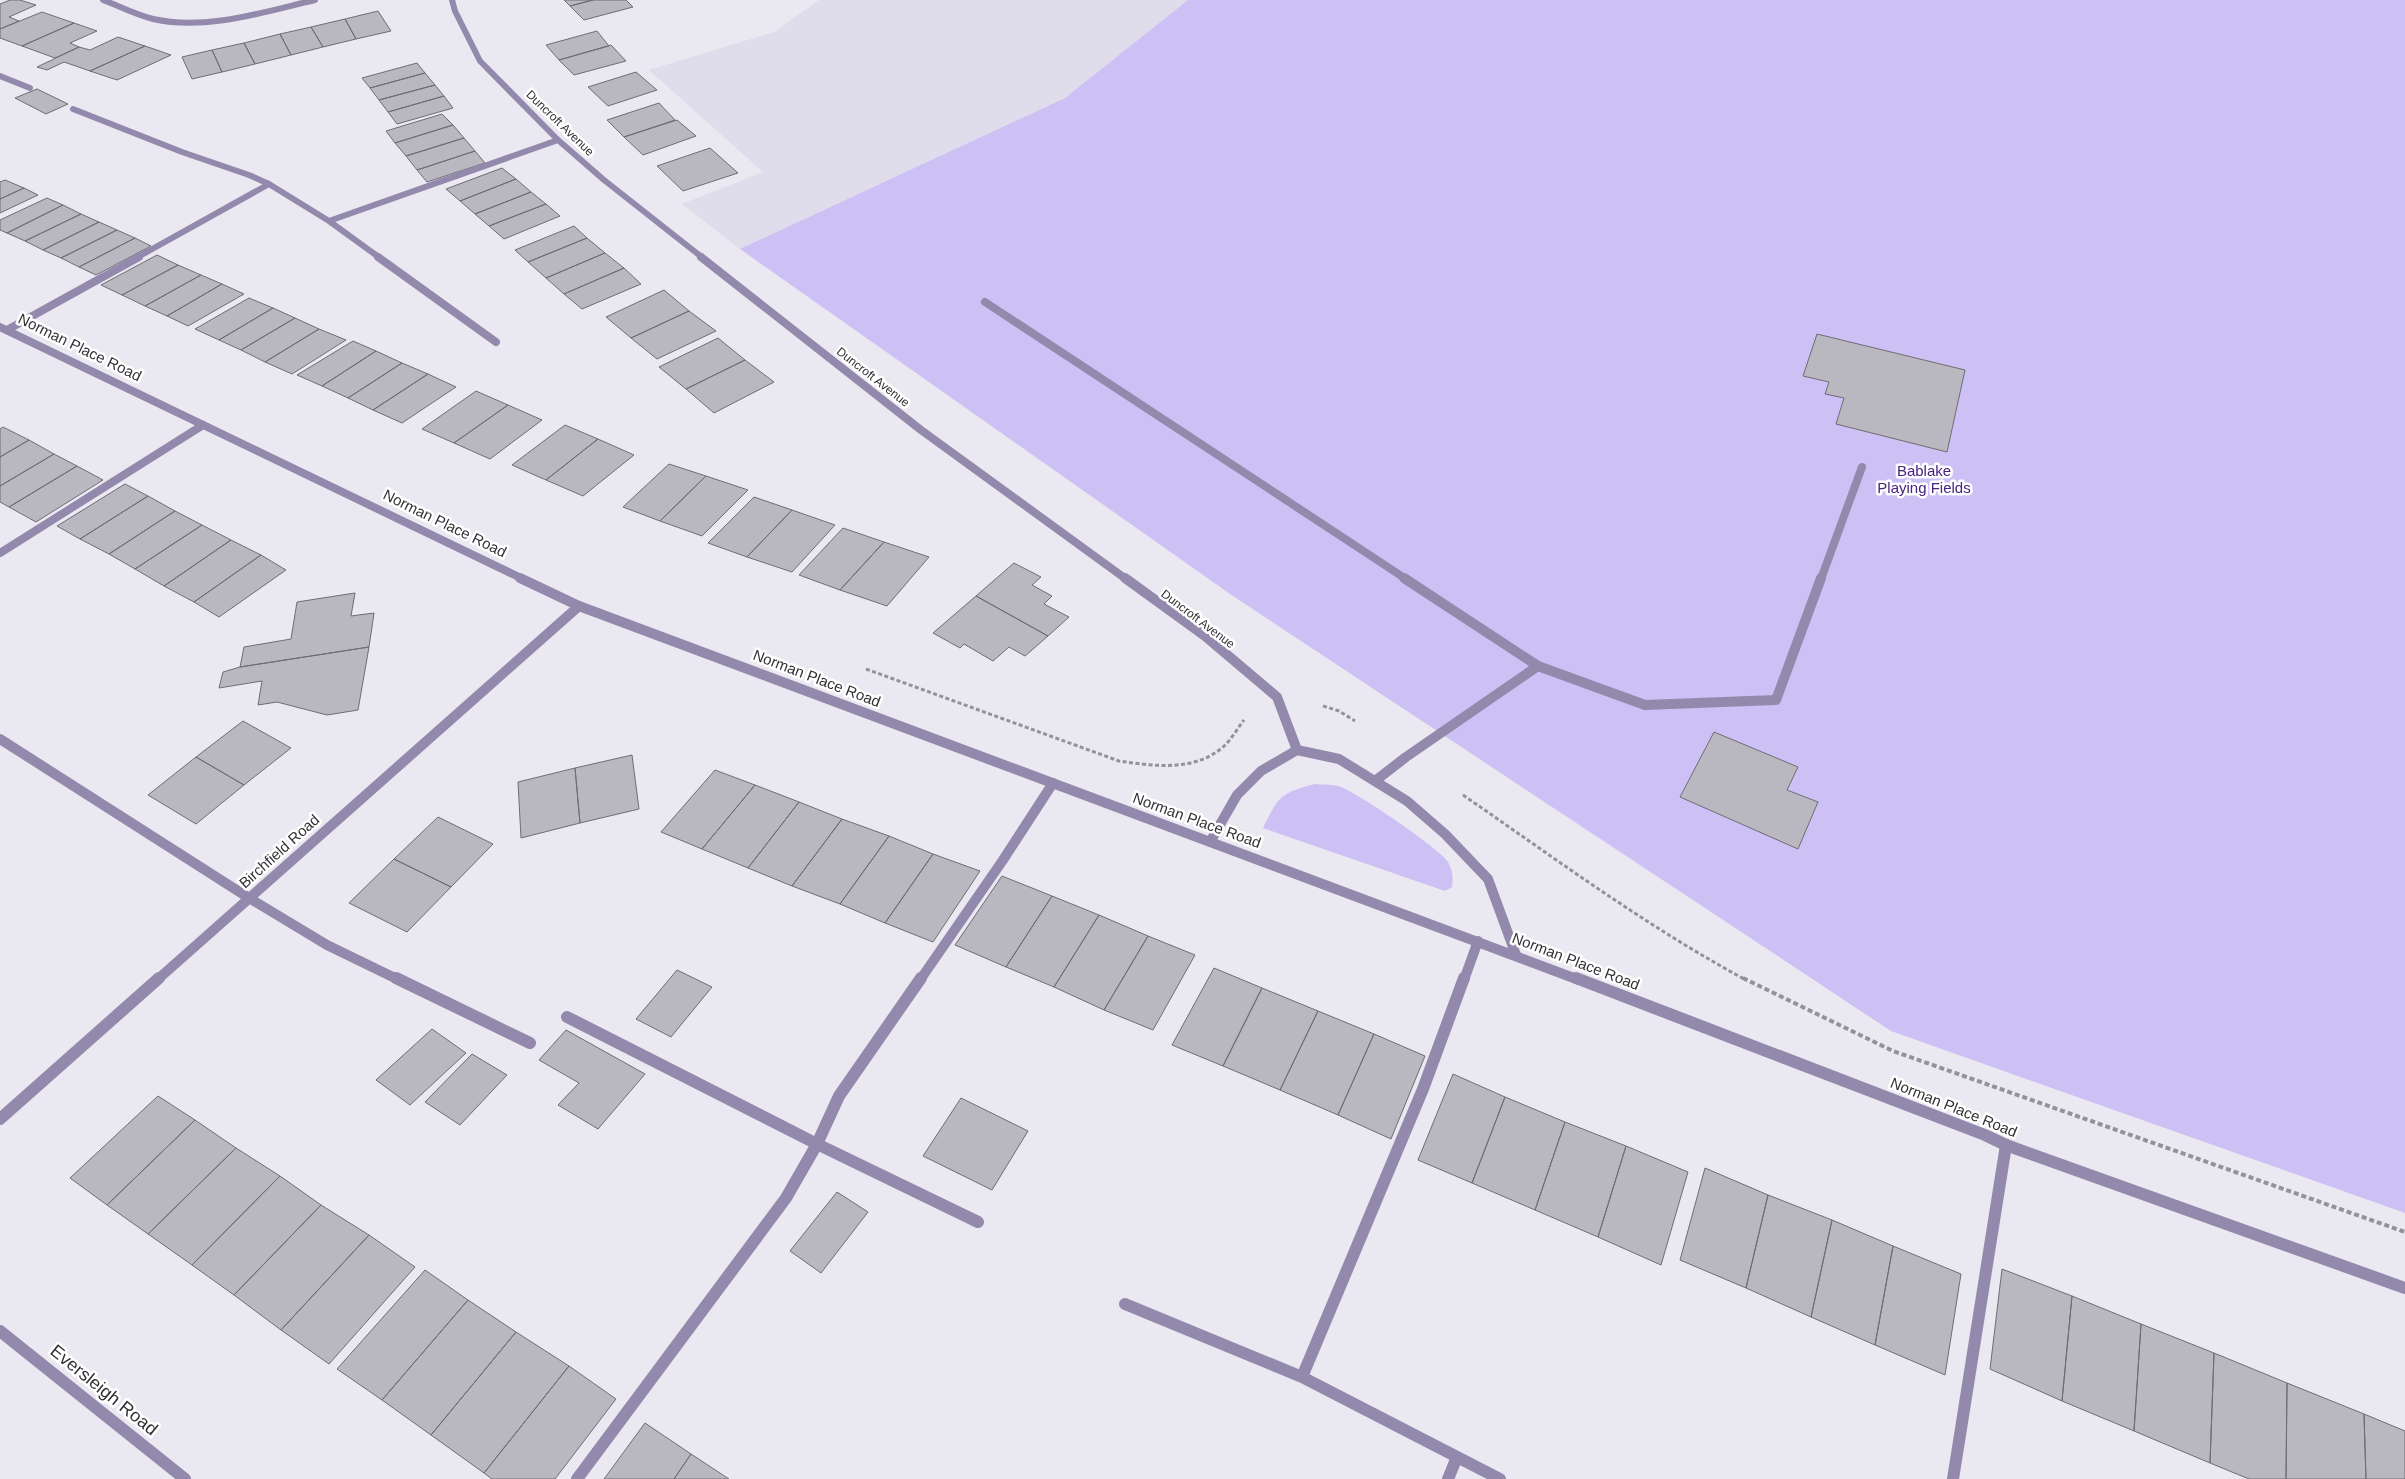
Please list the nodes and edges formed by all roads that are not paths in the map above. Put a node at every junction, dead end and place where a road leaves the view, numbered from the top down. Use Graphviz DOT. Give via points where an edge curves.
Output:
graph roads {
  1 [pos="103,0"];
  2 [pos="316,0"];
  3 [pos="452,0"];
  4 [pos="0,76"];
  5 [pos="30,88"];
  6 [pos="73,109"];
  7 [pos="558,140"];
  8 [pos="269,184"];
  9 [pos="329,221"];
  10 [pos="985,302"];
  11 [pos="4,329"];
  12 [pos="496,342"];
  13 [pos="203,425"];
  14 [pos="1862,467"];
  15 [pos="0,553"];
  16 [pos="579,606"];
  17 [pos="1538,666"];
  18 [pos="0,739"];
  19 [pos="1297,750"];
  20 [pos="1375,781"];
  21 [pos="1053,783"];
  22 [pos="1210,842"];
  23 [pos="249,898"];
  24 [pos="1478,941"];
  25 [pos="1516,955"];
  26 [pos="567,1017"];
  27 [pos="530,1043"];
  28 [pos="0,1119"];
  29 [pos="817,1144"];
  30 [pos="2006,1145"];
  31 [pos="978,1222"];
  32 [pos="2405,1288"];
  33 [pos="1125,1304"];
  34 [pos="0,1331"];
  35 [pos="1302,1377"];
  36 [pos="1457,1457"];
  37 [pos="185,1479"];
  38 [pos="577,1479"];
  39 [pos="1448,1479"];
  40 [pos="1500,1479"];
  41 [pos="1953,1479"];
  1 -- 2 [label="street" via="153,19 184,24 211,22"];
  3 -- 7 [label="street, Duncroft Avenue" via="480,61"];
  4 -- 5 [label="street"];
  6 -- 8 [label="street"];
  7 -- 9 [label="street"];
  7 -- 19 [label="street, Duncroft Avenue" via="604,180 921,430 1204,636 1277,697"];
  8 -- 9 [label="street"];
  8 -- 11 [label="street"];
  9 -- 12 [label="street"];
  10 -- 17 [label="street"];
  11 -- 13 [label="street, Norman Place Road"];
  13 -- 15 [label="street"];
  13 -- 16 [label="street, Norman Place Road"];
  14 -- 17 [label="street" via="1776,700 1645,705"];
  16 -- 21 [label="street, Norman Place Road"];
  16 -- 23 [label="street, Birchfield Road"];
  17 -- 20 [label="street"];
  18 -- 23 [label="street"];
  19 -- 20 [label="street" via="1338,759"];
  19 -- 22 [label="street" via="1261,771 1236,795"];
  20 -- 25 [label="street" via="1406,801 1445,834 1488,879"];
  21 -- 22 [label="street, Norman Place Road"];
  21 -- 29 [label="street" via="839,1096"];
  22 -- 24 [label="street, Norman Place Road"];
  23 -- 27 [label="street" via="327,945"];
  23 -- 28 [label="street, Birchfield Road"];
  24 -- 25 [label="street, Norman Place Road"];
  24 -- 35 [label="street" via="1423,1089"];
  25 -- 30 [label="street, Norman Place Road"];
  26 -- 29 [label="street"];
  29 -- 31 [label="street"];
  29 -- 38 [label="street" via="786,1198"];
  30 -- 32 [label="street, Norman Place Road"];
  30 -- 41 [label="street"];
  33 -- 35 [label="street"];
  34 -- 37 [label="street, Eversleigh Road"];
  35 -- 36 [label="street"];
  36 -- 39 [label="street"];
  36 -- 40 [label="street"];
}
